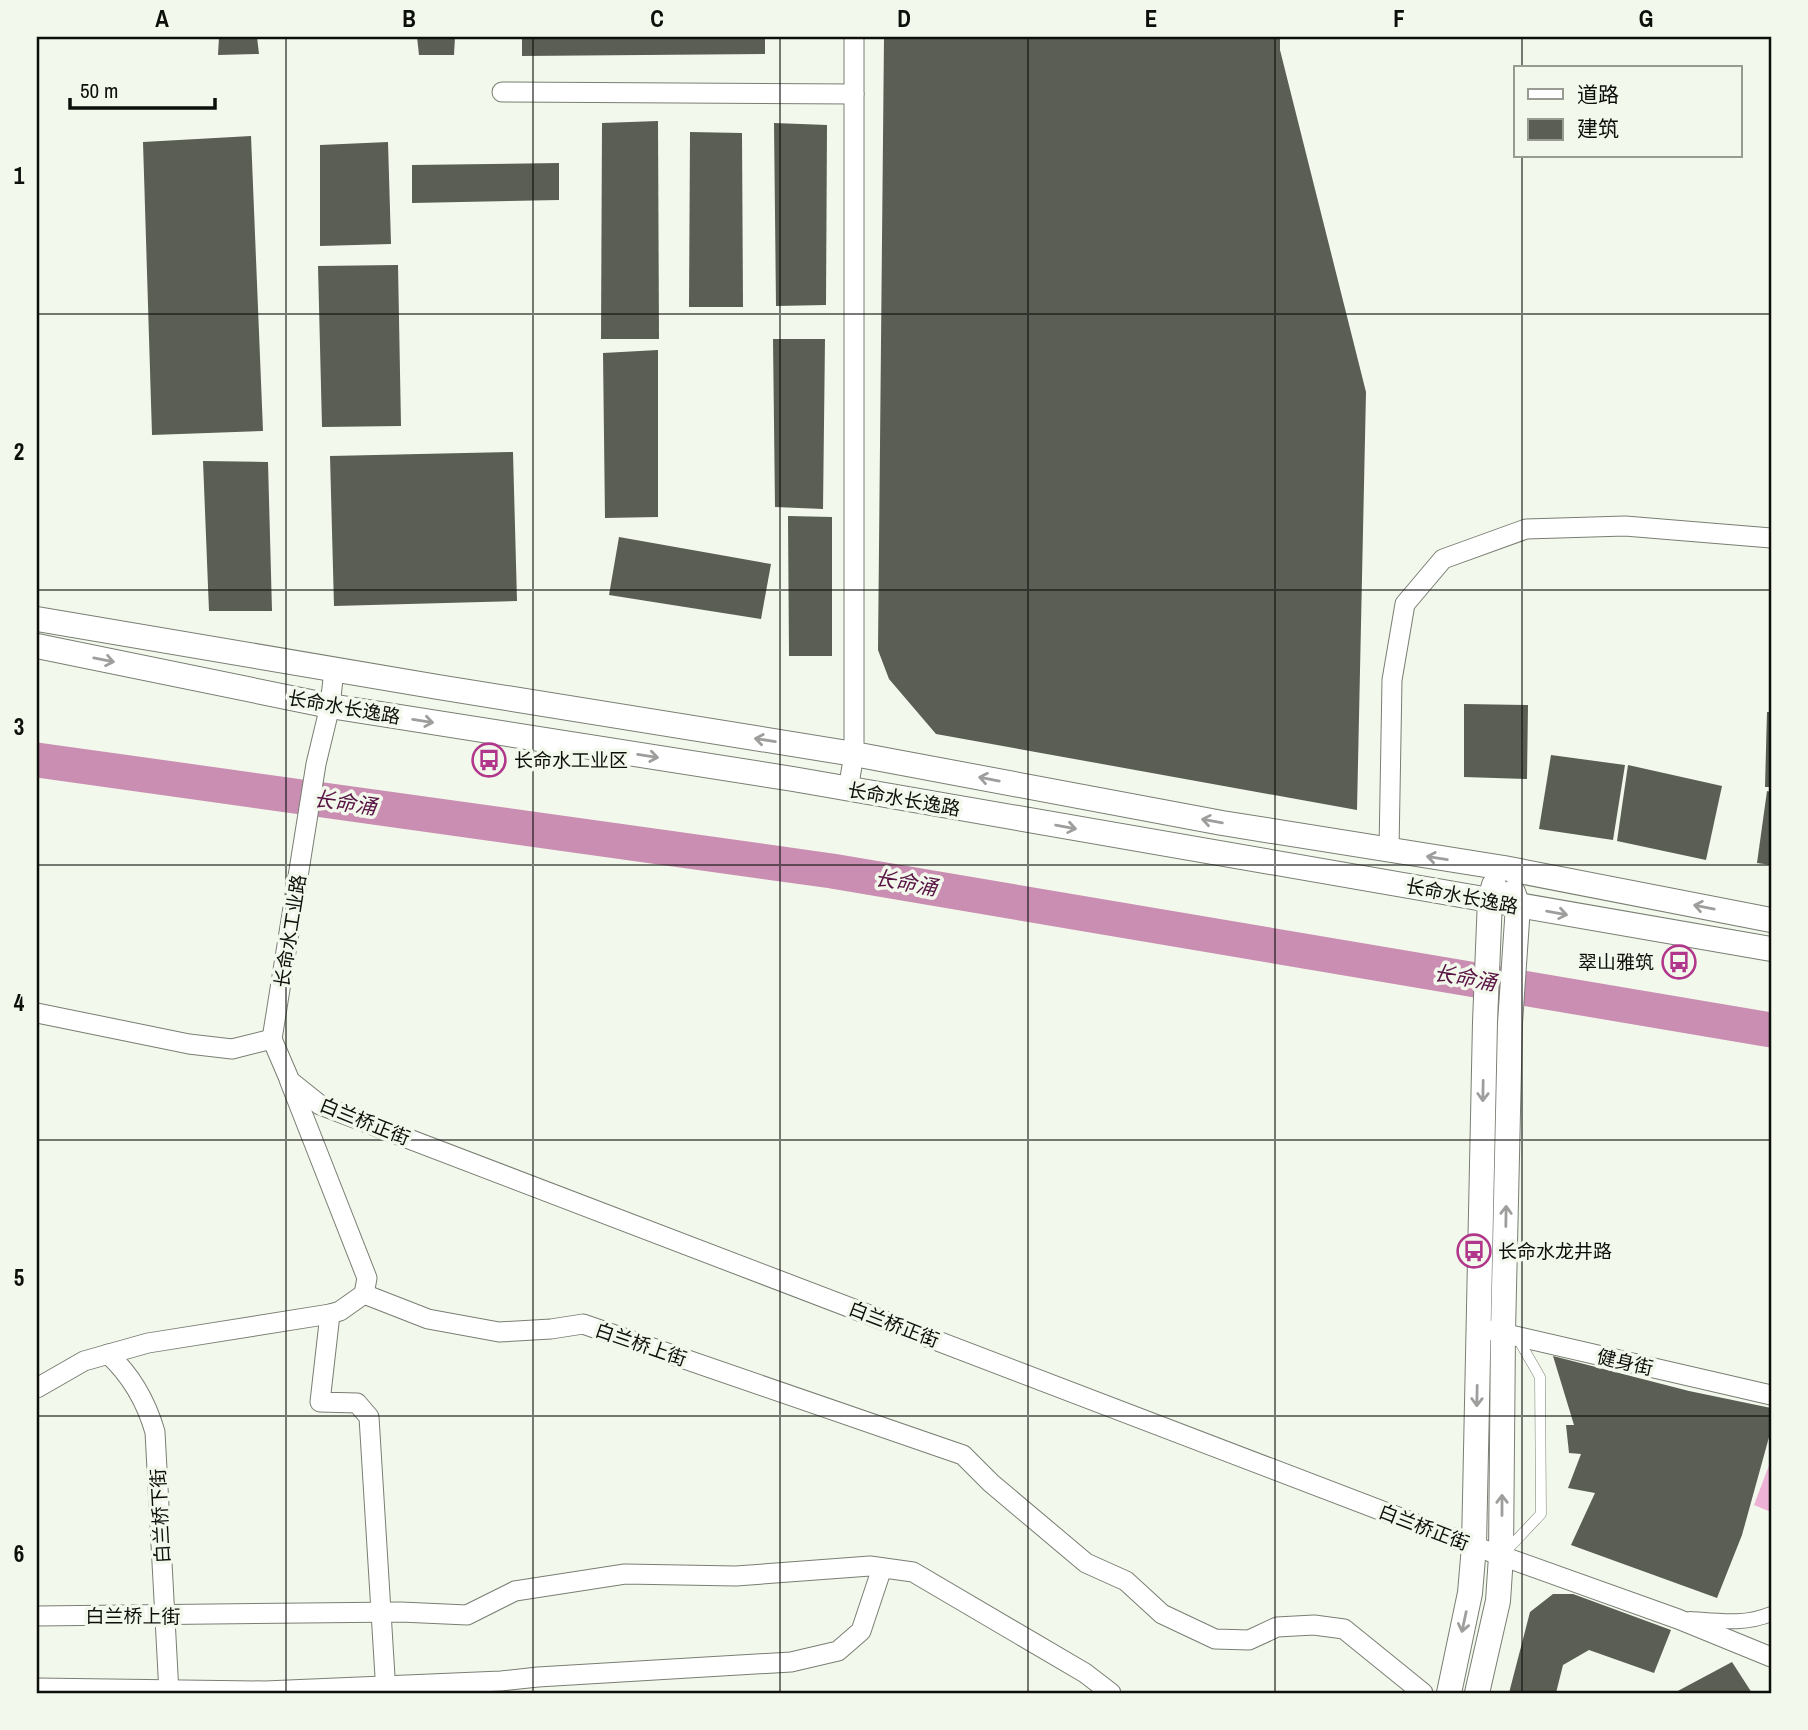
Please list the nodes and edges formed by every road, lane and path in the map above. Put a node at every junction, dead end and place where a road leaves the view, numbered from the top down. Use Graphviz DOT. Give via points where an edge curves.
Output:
graph roads {
  1 [pos="854,37"];
  2 [pos="502,92"];
  3 [pos="854,94"];
  4 [pos="1771,538"];
  5 [pos="37,619"];
  6 [pos="37,646"];
  7 [pos="334,670"];
  8 [pos="330,706"];
  9 [pos="854,754"];
  10 [pos="848,790"];
  11 [pos="1389,850"];
  12 [pos="1502,868"];
  13 [pos="1490,899"];
  14 [pos="1518,906"];
  15 [pos="1771,920"];
  16 [pos="1771,949"];
  17 [pos="37,1013"];
  18 [pos="272,1040"];
  19 [pos="290,1081"];
  20 [pos="364,1294"];
  21 [pos="330,1314"];
  22 [pos="1479,1328"];
  23 [pos="1510,1335"];
  24 [pos="108,1354"];
  25 [pos="37,1388"];
  26 [pos="1771,1395"];
  27 [pos="1474,1546"];
  28 [pos="1501,1556"];
  29 [pos="882,1568"];
  30 [pos="381,1612"];
  31 [pos="1771,1614"];
  32 [pos="37,1616"];
  33 [pos="165,1616"];
  34 [pos="1678,1619"];
  35 [pos="1771,1657"];
  36 [pos="37,1688"];
  37 [pos="385,1689"];
  38 [pos="169,1691"];
  39 [pos="1111,1693"];
  40 [pos="1423,1693"];
  41 [pos="1449,1693"];
  42 [pos="1477,1693"];
  1 -- 3 [label="street"];
  2 -- 3 [label="street"];
  3 -- 9 [label="street"];
  4 -- 11 [label="street" via="1625,527 1527,529 1443,559 1405,604 1392,680"];
  5 -- 7 [label="street, 长命水长逸路"];
  6 -- 8 [label="street, 长命水长逸路, one-way"];
  7 -- 8 [label="street"];
  9 -- 7 [label="street, 长命水长逸路, one-way"];
  8 -- 10 [label="street, 长命水长逸路, one-way"];
  8 -- 18 [label="street, 长命水工业路" via="316,764"];
  9 -- 10 [label="street"];
  11 -- 9 [label="street, 长命水长逸路, one-way"];
  10 -- 13 [label="street, 长命水长逸路, one-way"];
  12 -- 11 [label="street, 长命水长逸路, one-way"];
  12 -- 13 [label="street"];
  12 -- 14 [label="street"];
  15 -- 12 [label="street, 长命水长逸路, one-way"];
  13 -- 14 [label="street, 长命水长逸路"];
  13 -- 22 [label="street, one-way"];
  14 -- 16 [label="street, 长命水长逸路, one-way"];
  23 -- 14 [label="street, one-way" via="1510,1023"];
  17 -- 18 [label="street" via="232,1049"];
  18 -- 19 [label="street, 白兰桥正街"];
  19 -- 20 [label="street" via="367,1278"];
  19 -- 27 [label="street, 白兰桥正街" via="320,1105"];
  20 -- 21 [label="street"];
  20 -- 40 [label="street, 白兰桥上街" via="428,1320 499,1332 583,1324 963,1455 1086,1563 1126,1581 1162,1614 1215,1639 1249,1640 1277,1627 1344,1629"];
  21 -- 24 [label="street" via="148,1343"];
  21 -- 30 [label="street" via="320,1402 357,1403 369,1417"];
  22 -- 23 [label="street, 健身街"];
  22 -- 27 [label="street, one-way"];
  23 -- 26 [label="street, 健身街"];
  28 -- 23 [label="street, one-way"];
  23 -- 28 [label="lane" via="1540,1377 1541,1514"];
  24 -- 25 [label="street" via="84,1361"];
  24 -- 33 [label="street, 白兰桥下街" via="125,1369 147,1406 155,1433"];
  27 -- 28 [label="street, 白兰桥正街"];
  27 -- 41 [label="street, one-way" via="1470,1593"];
  28 -- 34 [label="street, 白兰桥正街"];
  28 -- 42 [label="street" via="1498,1601"];
  29 -- 30 [label="street, 白兰桥上街" via="736,1576 625,1574 515,1591 467,1615"];
  29 -- 37 [label="street" via="860,1631 838,1651 791,1662"];
  29 -- 39 [label="street, 白兰桥上街" via="913,1572 1085,1673"];
  30 -- 33 [label="street, 白兰桥上街"];
  30 -- 37 [label="street"];
  31 -- 34 [label="street" via="1754,1621"];
  32 -- 33 [label="street, 白兰桥上街"];
  33 -- 38 [label="street, 白兰桥下街"];
  34 -- 35 [label="street, 白兰桥正街"];
  36 -- 38 [label="street"];
  37 -- 38 [label="street"];
}
